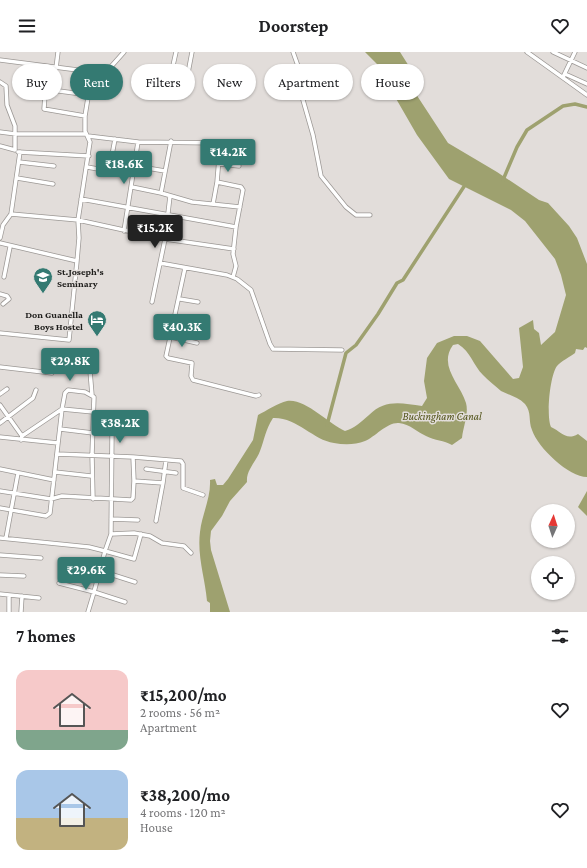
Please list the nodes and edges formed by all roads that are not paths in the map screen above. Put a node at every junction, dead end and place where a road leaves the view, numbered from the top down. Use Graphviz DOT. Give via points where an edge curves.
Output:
graph roads {
  1 [pos="58,52"];
  2 [pos="124,52"];
  3 [pos="176,52"];
  4 [pos="192,52"];
  5 [pos="293,52"];
  6 [pos="553,52"];
  7 [pos="575,52"];
  8 [pos="529,53"];
  9 [pos="0,60"];
  10 [pos="572,61"];
  11 [pos="27,64"];
  12 [pos="56,64"];
  13 [pos="113,64"];
  14 [pos="173,64"];
  15 [pos="190,64"];
  16 [pos="587,68"];
  17 [pos="564,76"];
  18 [pos="0,82"];
  19 [pos="587,84"];
  20 [pos="587,95"];
  21 [pos="43,100"];
  22 [pos="88,100"];
  23 [pos="85,116"];
  24 [pos="0,132"];
  25 [pos="16,134"];
  26 [pos="87,135"];
  27 [pos="115,139"];
  28 [pos="170,141"];
  29 [pos="138,142"];
  30 [pos="0,146"];
  31 [pos="15,150"];
  32 [pos="20,152"];
  33 [pos="89,156"];
  34 [pos="20,162"];
  35 [pos="219,164"];
  36 [pos="54,166"];
  37 [pos="135,166"];
  38 [pos="239,166"];
  39 [pos="87,167"];
  40 [pos="165,171"];
  41 [pos="17,178"];
  42 [pos="217,182"];
  43 [pos="53,184"];
  44 [pos="132,187"];
  45 [pos="161,193"];
  46 [pos="170,196"];
  47 [pos="81,199"];
  48 [pos="213,204"];
  49 [pos="127,207"];
  50 [pos="240,207"];
  51 [pos="11,214"];
  52 [pos="370,215"];
  53 [pos="169,216"];
  54 [pos="78,220"];
  55 [pos="236,227"];
  56 [pos="124,231"];
  57 [pos="0,238"];
  58 [pos="165,239"];
  59 [pos="0,244"];
  60 [pos="10,247"];
  61 [pos="234,249"];
  62 [pos="77,262"];
  63 [pos="160,263"];
  64 [pos="185,268"];
  65 [pos="4,277"];
  66 [pos="233,277"];
  67 [pos="0,294"];
  68 [pos="180,299"];
  69 [pos="152,302"];
  70 [pos="198,302"];
  71 [pos="3,304"];
  72 [pos="176,318"];
  73 [pos="200,322"];
  74 [pos="0,334"];
  75 [pos="171,337"];
  76 [pos="197,343"];
  77 [pos="342,350"];
  78 [pos="0,367"];
  79 [pos="90,372"];
  80 [pos="52,373"];
  81 [pos="7,389"];
  82 [pos="36,390"];
  83 [pos="0,394"];
  84 [pos="92,395"];
  85 [pos="259,395"];
  86 [pos="0,405"];
  87 [pos="62,409"];
  88 [pos="93,412"];
  89 [pos="8,417"];
  90 [pos="0,423"];
  91 [pos="60,429"];
  92 [pos="93,433"];
  93 [pos="112,433"];
  94 [pos="22,436"];
  95 [pos="0,437"];
  96 [pos="21,440"];
  97 [pos="58,443"];
  98 [pos="57,454"];
  99 [pos="92,455"];
  100 [pos="113,456"];
  101 [pos="133,457"];
  102 [pos="166,460"];
  103 [pos="0,468"];
  104 [pos="146,469"];
  105 [pos="165,471"];
  106 [pos="55,472"];
  107 [pos="18,473"];
  108 [pos="176,473"];
  109 [pos="92,476"];
  110 [pos="54,480"];
  111 [pos="134,481"];
  112 [pos="163,483"];
  113 [pos="0,491"];
  114 [pos="14,495"];
  115 [pos="203,495"];
  116 [pos="93,498"];
  117 [pos="51,499"];
  118 [pos="112,500"];
  119 [pos="0,508"];
  120 [pos="11,510"];
  121 [pos="111,519"];
  122 [pos="138,520"];
  123 [pos="156,521"];
  124 [pos="111,534"];
  125 [pos="141,534"];
  126 [pos="0,538"];
  127 [pos="6,538"];
  128 [pos="105,551"];
  129 [pos="191,553"];
  130 [pos="0,555"];
  131 [pos="40,558"];
  132 [pos="100,571"];
  133 [pos="79,572"];
  134 [pos="0,575"];
  135 [pos="24,576"];
  136 [pos="59,582"];
  137 [pos="135,582"];
  138 [pos="94,592"];
  139 [pos="0,594"];
  140 [pos="9,595"];
  141 [pos="22,596"];
  142 [pos="39,598"];
  143 [pos="124,602"];
  144 [pos="8,612"];
  145 [pos="21,612"];
  146 [pos="88,612"];
  1 -- 12 [label="street"];
  2 -- 13 [label="street"];
  3 -- 14 [label="street"];
  4 -- 15 [label="street"];
  5 -- 52 [label="street" via="321,176 346,207 356,215"];
  6 -- 10 [label="street"];
  7 -- 10 [label="street"];
  8 -- 17 [label="street"];
  9 -- 11 [label="street"];
  10 -- 16 [label="street"];
  10 -- 17 [label="street"];
  17 -- 19 [label="street"];
  17 -- 20 [label="street"];
  18 -- 25 [label="street" via="6,86 7,105"];
  21 -- 23 [label="street" via="45,110"];
  22 -- 23 [label="street"];
  23 -- 26 [label="street"];
  24 -- 25 [label="street"];
  25 -- 26 [label="street"];
  25 -- 31 [label="street"];
  26 -- 27 [label="street"];
  26 -- 33 [label="street" via="90,142"];
  27 -- 29 [label="street"];
  27 -- 39 [label="street" via="110,171"];
  28 -- 29 [label="street"];
  28 -- 35 [label="street" via="218,143"];
  28 -- 40 [label="street"];
  29 -- 37 [label="street"];
  30 -- 31 [label="street"];
  31 -- 32 [label="street"];
  32 -- 33 [label="street"];
  32 -- 34 [label="street"];
  33 -- 39 [label="street"];
  34 -- 36 [label="street"];
  34 -- 41 [label="street"];
  35 -- 38 [label="street"];
  35 -- 42 [label="street"];
  37 -- 40 [label="street"];
  37 -- 44 [label="street"];
  39 -- 47 [label="street"];
  40 -- 45 [label="street"];
  41 -- 43 [label="street"];
  41 -- 51 [label="street"];
  42 -- 48 [label="street"];
  42 -- 50 [label="street" via="242,188"];
  44 -- 45 [label="street"];
  44 -- 49 [label="street"];
  45 -- 46 [label="street"];
  46 -- 48 [label="street"];
  46 -- 53 [label="street"];
  47 -- 49 [label="street"];
  47 -- 54 [label="street"];
  48 -- 50 [label="street"];
  49 -- 53 [label="street"];
  49 -- 56 [label="street"];
  50 -- 55 [label="street"];
  51 -- 54 [label="street"];
  51 -- 57 [label="street" via="3,225"];
  53 -- 55 [label="street"];
  53 -- 58 [label="street"];
  54 -- 56 [label="street"];
  54 -- 62 [label="street"];
  55 -- 61 [label="street"];
  56 -- 58 [label="street"];
  58 -- 61 [label="street"];
  58 -- 63 [label="street"];
  59 -- 60 [label="street"];
  60 -- 62 [label="street"];
  60 -- 65 [label="street"];
  61 -- 66 [label="street" via="236,264"];
  62 -- 74 [label="street" via="70,340"];
  63 -- 64 [label="street"];
  63 -- 69 [label="street"];
  64 -- 66 [label="street"];
  64 -- 68 [label="street"];
  66 -- 77 [label="street" via="251,290 274,349"];
  67 -- 71 [label="street" via="7,296 9,300"];
  68 -- 70 [label="street"];
  68 -- 72 [label="street"];
  72 -- 73 [label="street"];
  72 -- 75 [label="street"];
  75 -- 76 [label="street"];
  75 -- 85 [label="street" via="166,356 192,363 192,379"];
  78 -- 80 [label="street"];
  79 -- 84 [label="street"];
  81 -- 83 [label="street"];
  82 -- 89 [label="street" via="34,398"];
  84 -- 87 [label="street" via="80,391 66,391"];
  84 -- 88 [label="street"];
  86 -- 89 [label="street"];
  87 -- 88 [label="street"];
  87 -- 91 [label="street"];
  87 -- 94 [label="street"];
  88 -- 92 [label="street"];
  89 -- 90 [label="street"];
  89 -- 94 [label="street"];
  91 -- 92 [label="street"];
  91 -- 97 [label="street"];
  92 -- 99 [label="street"];
  93 -- 100 [label="street"];
  94 -- 96 [label="street"];
  95 -- 96 [label="street"];
  96 -- 97 [label="street"];
  97 -- 98 [label="street"];
  98 -- 99 [label="street"];
  98 -- 106 [label="street"];
  99 -- 100 [label="street"];
  99 -- 109 [label="street"];
  100 -- 101 [label="street"];
  100 -- 118 [label="street"];
  101 -- 102 [label="street"];
  101 -- 111 [label="street"];
  102 -- 105 [label="street"];
  102 -- 115 [label="street" via="183,462 183,488"];
  103 -- 107 [label="street"];
  104 -- 105 [label="street"];
  105 -- 108 [label="street"];
  105 -- 112 [label="street"];
  106 -- 109 [label="street"];
  106 -- 110 [label="street"];
  107 -- 110 [label="street"];
  107 -- 114 [label="street"];
  109 -- 116 [label="street"];
  110 -- 117 [label="street"];
  111 -- 112 [label="street"];
  111 -- 118 [label="street" via="132,500"];
  112 -- 123 [label="street"];
  113 -- 114 [label="street"];
  114 -- 117 [label="street"];
  114 -- 120 [label="street"];
  116 -- 117 [label="street" via="62,496"];
  116 -- 118 [label="street"];
  117 -- 120 [label="street" via="50,513 46,516"];
  118 -- 121 [label="street"];
  119 -- 120 [label="street"];
  120 -- 127 [label="street"];
  121 -- 122 [label="street"];
  121 -- 124 [label="street"];
  124 -- 125 [label="street"];
  124 -- 128 [label="street"];
  125 -- 128 [label="street" via="134,559"];
  125 -- 129 [label="street" via="162,543 184,546"];
  126 -- 127 [label="street"];
  127 -- 128 [label="street"];
  128 -- 132 [label="street"];
  130 -- 131 [label="street"];
  132 -- 133 [label="street" via="86,566"];
  132 -- 137 [label="street"];
  132 -- 138 [label="street"];
  134 -- 135 [label="street"];
  136 -- 138 [label="street"];
  138 -- 143 [label="street"];
  138 -- 146 [label="street"];
  139 -- 140 [label="street"];
  140 -- 141 [label="street"];
  140 -- 144 [label="street"];
  141 -- 142 [label="street"];
  141 -- 145 [label="street"];
}
